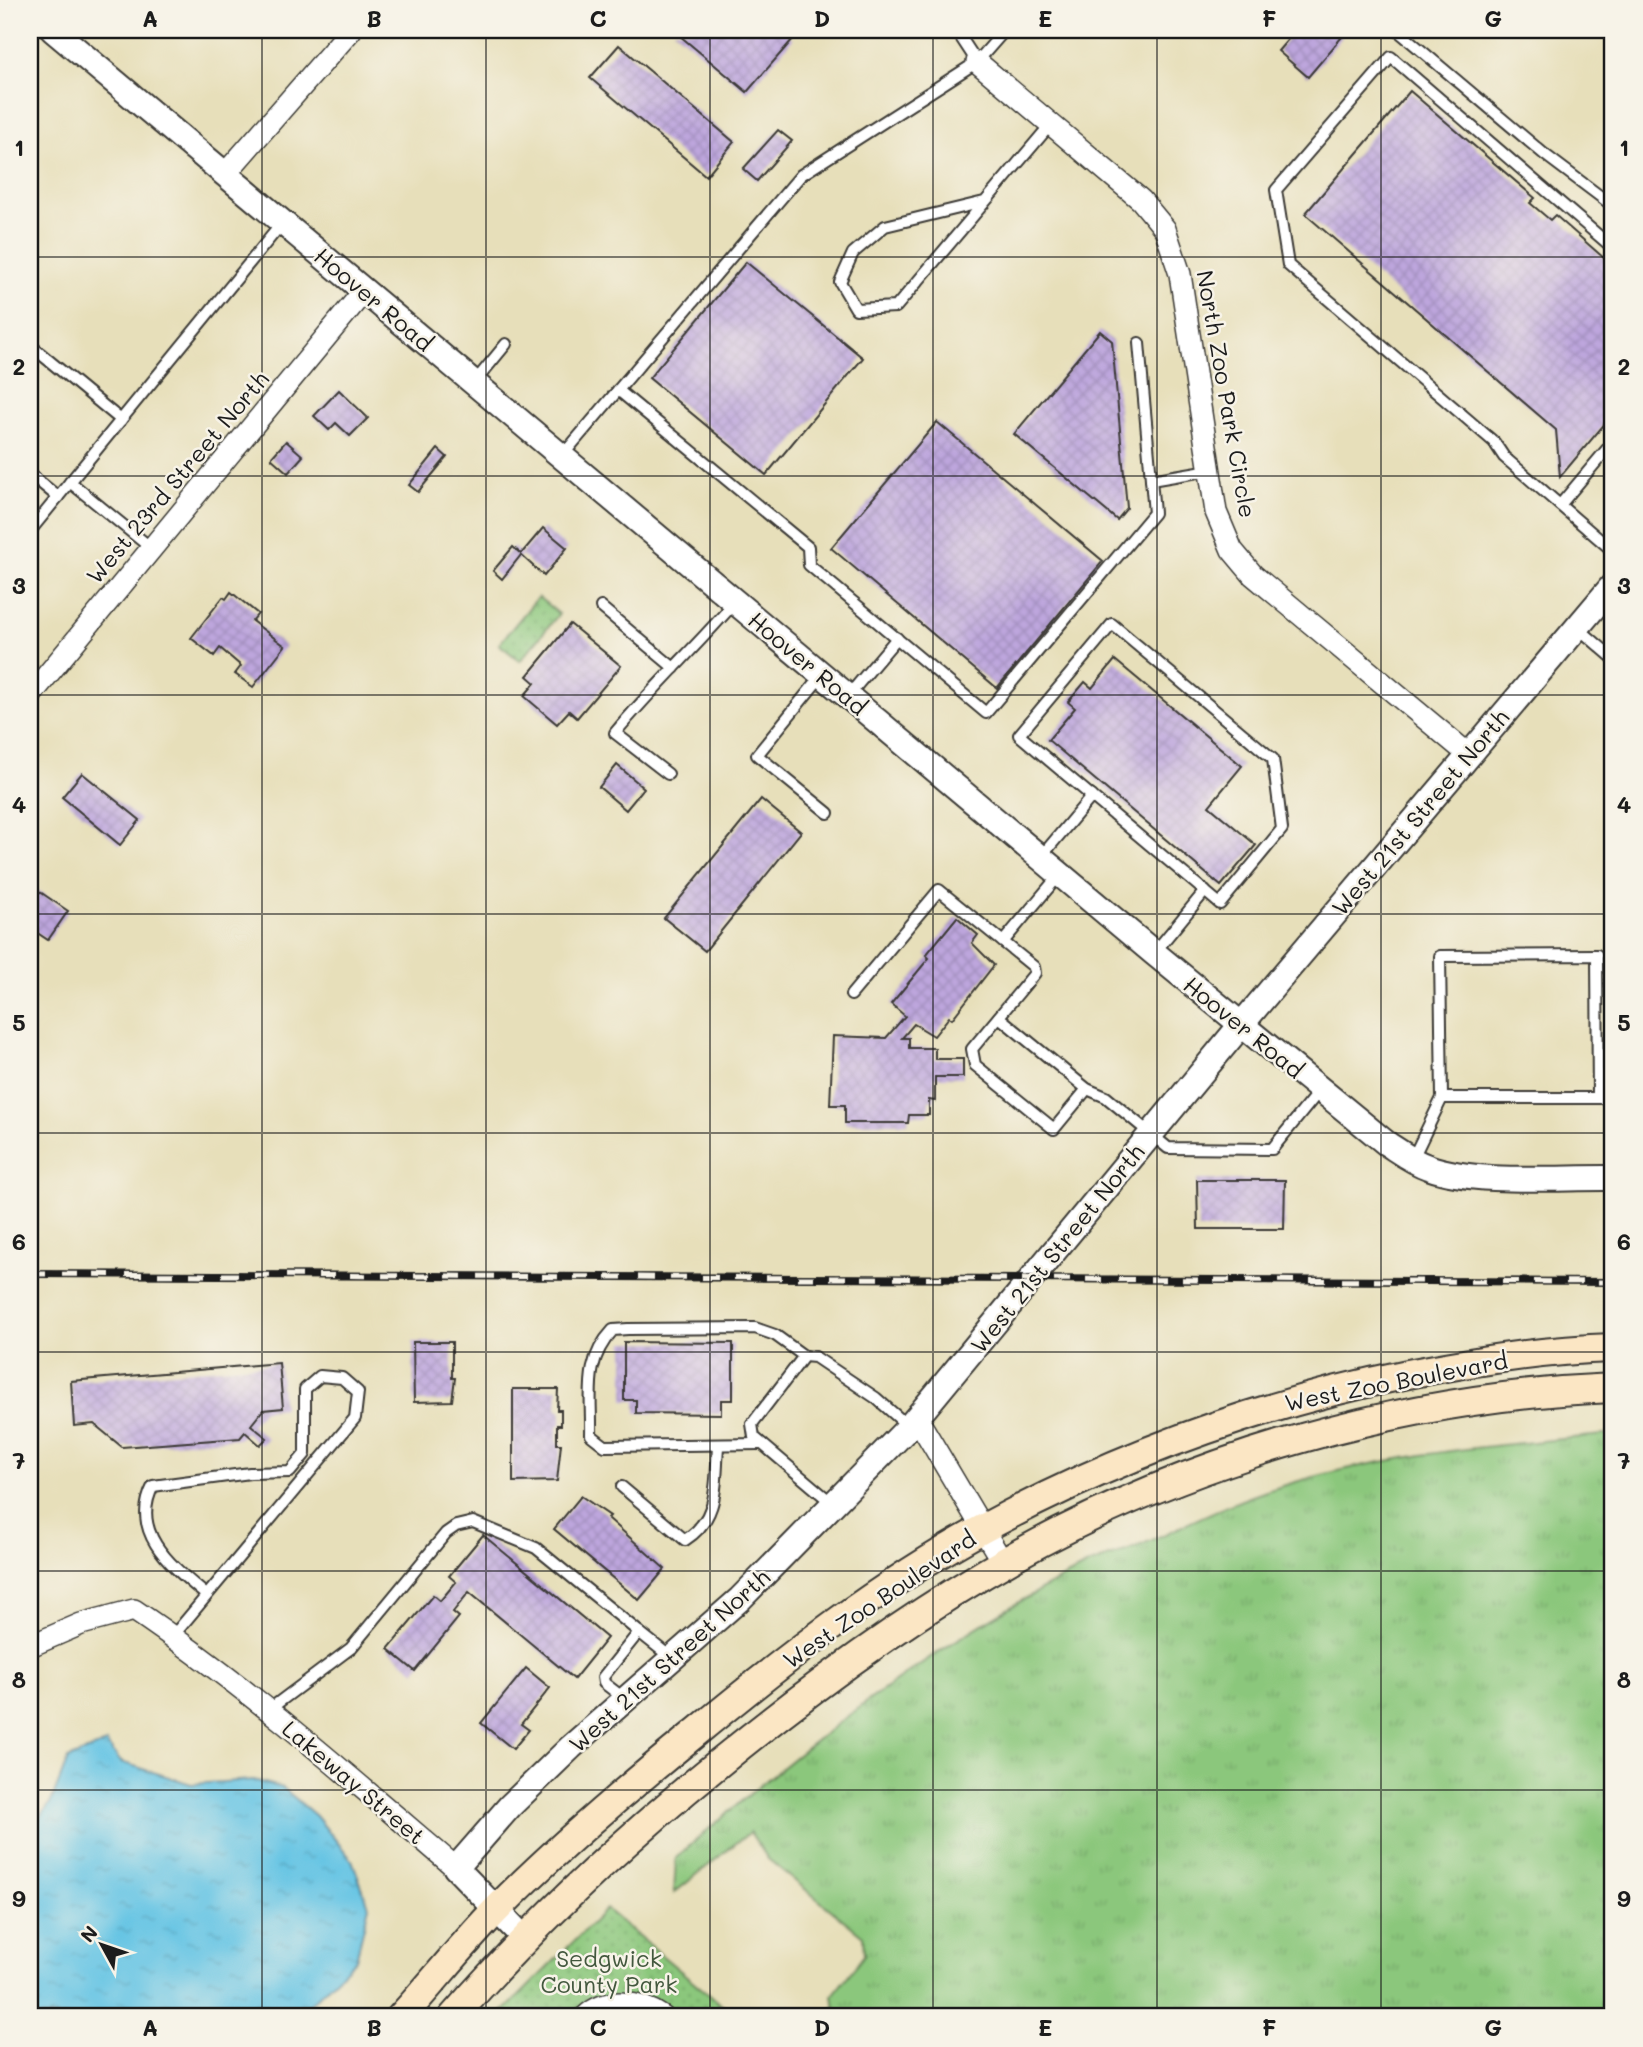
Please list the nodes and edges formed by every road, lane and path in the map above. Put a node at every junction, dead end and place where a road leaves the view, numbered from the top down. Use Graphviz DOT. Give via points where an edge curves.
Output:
graph roads {
  1 [pos="53,30"];
  2 [pos="351,30"];
  3 [pos="956,30"];
  4 [pos="1005,30"];
  5 [pos="1397,30"];
  6 [pos="977,62"];
  7 [pos="1051,124"];
  8 [pos="226,173"];
  9 [pos="984,202"];
  10 [pos="1613,206"];
  11 [pos="283,222"];
  12 [pos="1613,248"];
  13 [pos="364,291"];
  14 [pos="1139,343"];
  15 [pos="506,344"];
  16 [pos="30,345"];
  17 [pos="474,383"];
  18 [pos="618,390"];
  19 [pos="121,420"];
  20 [pos="1613,442"];
  21 [pos="562,456"];
  22 [pos="1210,470"];
  23 [pos="30,474"];
  24 [pos="1151,480"];
  25 [pos="70,482"];
  26 [pos="58,497"];
  27 [pos="1560,505"];
  28 [pos="30,531"];
  29 [pos="152,548"];
  30 [pos="1613,551"];
  31 [pos="1613,586"];
  32 [pos="735,602"];
  33 [pos="601,607"];
  34 [pos="1577,627"];
  35 [pos="897,638"];
  36 [pos="1613,658"];
  37 [pos="674,668"];
  38 [pos="822,675"];
  39 [pos="30,696"];
  40 [pos="848,696"];
  41 [pos="1469,755"];
  42 [pos="668,774"];
  43 [pos="1092,796"];
  44 [pos="828,813"];
  45 [pos="1040,858"];
  46 [pos="1060,874"];
  47 [pos="1205,891"];
  48 [pos="1003,942"];
  49 [pos="1154,953"];
  50 [pos="851,995"];
  51 [pos="999,1017"];
  52 [pos="1241,1025"];
  53 [pos="1087,1089"];
  54 [pos="1320,1090"];
  55 [pos="1442,1098"];
  56 [pos="1598,1098"];
  57 [pos="1613,1098"];
  58 [pos="1150,1134"];
  59 [pos="1412,1160"];
  60 [pos="1613,1178"];
  61 [pos="1613,1348"];
  62 [pos="804,1356"];
  63 [pos="1613,1388"];
  64 [pos="913,1422"];
  65 [pos="762,1444"];
  66 [pos="718,1447"];
  67 [pos="621,1487"];
  68 [pos="835,1506"];
  69 [pos="983,1529"];
  70 [pos="1003,1563"];
  71 [pos="205,1594"];
  72 [pos="639,1632"];
  73 [pos="173,1636"];
  74 [pos="30,1646"];
  75 [pos="674,1659"];
  76 [pos="626,1700"];
  77 [pos="267,1711"];
  78 [pos="456,1868"];
  79 [pos="497,1910"];
  80 [pos="525,1939"];
  81 [pos="401,2017"];
  82 [pos="453,2017"];
  83 [pos="585,2017"];
  84 [pos="663,2017"];
  1 -- 8 [label="street, Hoover Road"];
  2 -- 8 [label="street"];
  3 -- 6 [label="lane"];
  4 -- 6 [label="lane"];
  5 -- 10 [label="lane"];
  6 -- 7 [label="street, North Zoo Park Circle"];
  6 -- 18 [label="lane" via="800,175"];
  7 -- 9 [label="lane"];
  7 -- 22 [label="street, North Zoo Park Circle" via="1141,200 1165,229 1180,274"];
  8 -- 11 [label="street, Hoover Road"];
  9 -- 9 [label="lane" via="896,307 856,309 840,282 853,253 885,226"];
  11 -- 13 [label="street, Hoover Road"];
  11 -- 19 [label="lane"];
  12 -- 27 [label="lane" via="1391,57 1276,190 1288,265 1494,442 1504,457"];
  13 -- 17 [label="street, Hoover Road"];
  13 -- 29 [label="street, West 23rd Street North"];
  14 -- 24 [label="lane"];
  15 -- 17 [label="lane"];
  16 -- 19 [label="lane"];
  17 -- 21 [label="street, Hoover Road"];
  18 -- 21 [label="lane"];
  18 -- 35 [label="lane" via="808,547 809,565"];
  19 -- 25 [label="lane"];
  20 -- 27 [label="lane"];
  21 -- 32 [label="street, Hoover Road"];
  22 -- 24 [label="lane"];
  22 -- 41 [label="street, North Zoo Park Circle" via="1216,512 1232,550 1253,575"];
  23 -- 26 [label="lane"];
  24 -- 35 [label="lane" via="1154,513 986,713"];
  25 -- 26 [label="lane"];
  25 -- 29 [label="lane"];
  26 -- 28 [label="lane"];
  27 -- 30 [label="lane"];
  29 -- 39 [label="street, West 23rd Street North"];
  31 -- 34 [label="street, West 21st Street North"];
  32 -- 37 [label="lane"];
  32 -- 38 [label="street, Hoover Road"];
  33 -- 37 [label="lane"];
  34 -- 36 [label="lane"];
  34 -- 41 [label="street, West 21st Street North"];
  35 -- 40 [label="lane"];
  37 -- 42 [label="lane" via="615,733"];
  38 -- 40 [label="street, Hoover Road"];
  38 -- 44 [label="lane" via="757,755"];
  40 -- 45 [label="street, Hoover Road"];
  41 -- 52 [label="street, West 21st Street North"];
  43 -- 45 [label="lane"];
  43 -- 47 [label="lane"];
  43 -- 47 [label="lane" via="1018,735 1112,624 1273,759 1282,829 1220,904"];
  45 -- 46 [label="street, Hoover Road"];
  46 -- 48 [label="lane"];
  46 -- 49 [label="street, Hoover Road"];
  47 -- 49 [label="lane"];
  48 -- 50 [label="lane" via="939,890"];
  48 -- 51 [label="lane" via="1034,967 1035,973"];
  49 -- 52 [label="street, Hoover Road"];
  51 -- 53 [label="lane"];
  51 -- 53 [label="lane" via="972,1049 975,1065 1054,1129"];
  52 -- 54 [label="street, Hoover Road"];
  52 -- 58 [label="street, West 21st Street North"];
  53 -- 58 [label="lane" via="1106,1097"];
  54 -- 58 [label="lane" via="1272,1149 1168,1148"];
  54 -- 59 [label="street, Hoover Road"];
  55 -- 56 [label="lane"];
  55 -- 56 [label="lane" via="1440,956 1597,955"];
  55 -- 59 [label="lane"];
  56 -- 57 [label="lane"];
  58 -- 64 [label="street, West 21st Street North"];
  59 -- 60 [label="street, Hoover Road" via="1448,1173 1474,1176"];
  61 -- 69 [label="main road, West Zoo Boulevard" via="1466,1363 1262,1409 1084,1478"];
  62 -- 64 [label="lane" via="814,1357"];
  62 -- 65 [label="lane" via="752,1424 754,1437"];
  62 -- 66 [label="lane" via="775,1335 755,1328 613,1330 592,1361 591,1435 597,1443"];
  63 -- 70 [label="main road, West Zoo Boulevard" via="1436,1408 1286,1444 1192,1475"];
  64 -- 68 [label="street, West 21st Street North"];
  64 -- 69 [label="street"];
  65 -- 66 [label="lane"];
  65 -- 68 [label="lane"];
  66 -- 67 [label="lane" via="713,1509 708,1520 685,1540"];
  68 -- 75 [label="street, West 21st Street North"];
  69 -- 70 [label="street"];
  69 -- 79 [label="main road, West Zoo Boulevard" via="876,1595 752,1686 630,1787"];
  70 -- 80 [label="main road, West Zoo Boulevard" via="867,1649 766,1724 670,1804"];
  71 -- 71 [label="lane" via="355,1418 358,1391 342,1378 320,1376 305,1389 304,1454 290,1472 153,1486 144,1504 161,1556"];
  71 -- 73 [label="lane"];
  72 -- 75 [label="lane"];
  72 -- 76 [label="lane" via="603,1677 604,1683"];
  72 -- 77 [label="lane" via="536,1548 473,1522 446,1533 351,1648"];
  73 -- 74 [label="street, Lakeway Street" via="134,1610 71,1628"];
  73 -- 77 [label="street, Lakeway Street"];
  75 -- 76 [label="street, West 21st Street North"];
  76 -- 78 [label="street, West 21st Street North" via="527,1789"];
  77 -- 78 [label="street, Lakeway Street"];
  78 -- 79 [label="street, Lakeway Street"];
  79 -- 80 [label="street, Lakeway Street"];
  79 -- 81 [label="main road"];
  80 -- 82 [label="main road"];
  83 -- 84 [label="street" via="601,2006 622,2003"];
}
